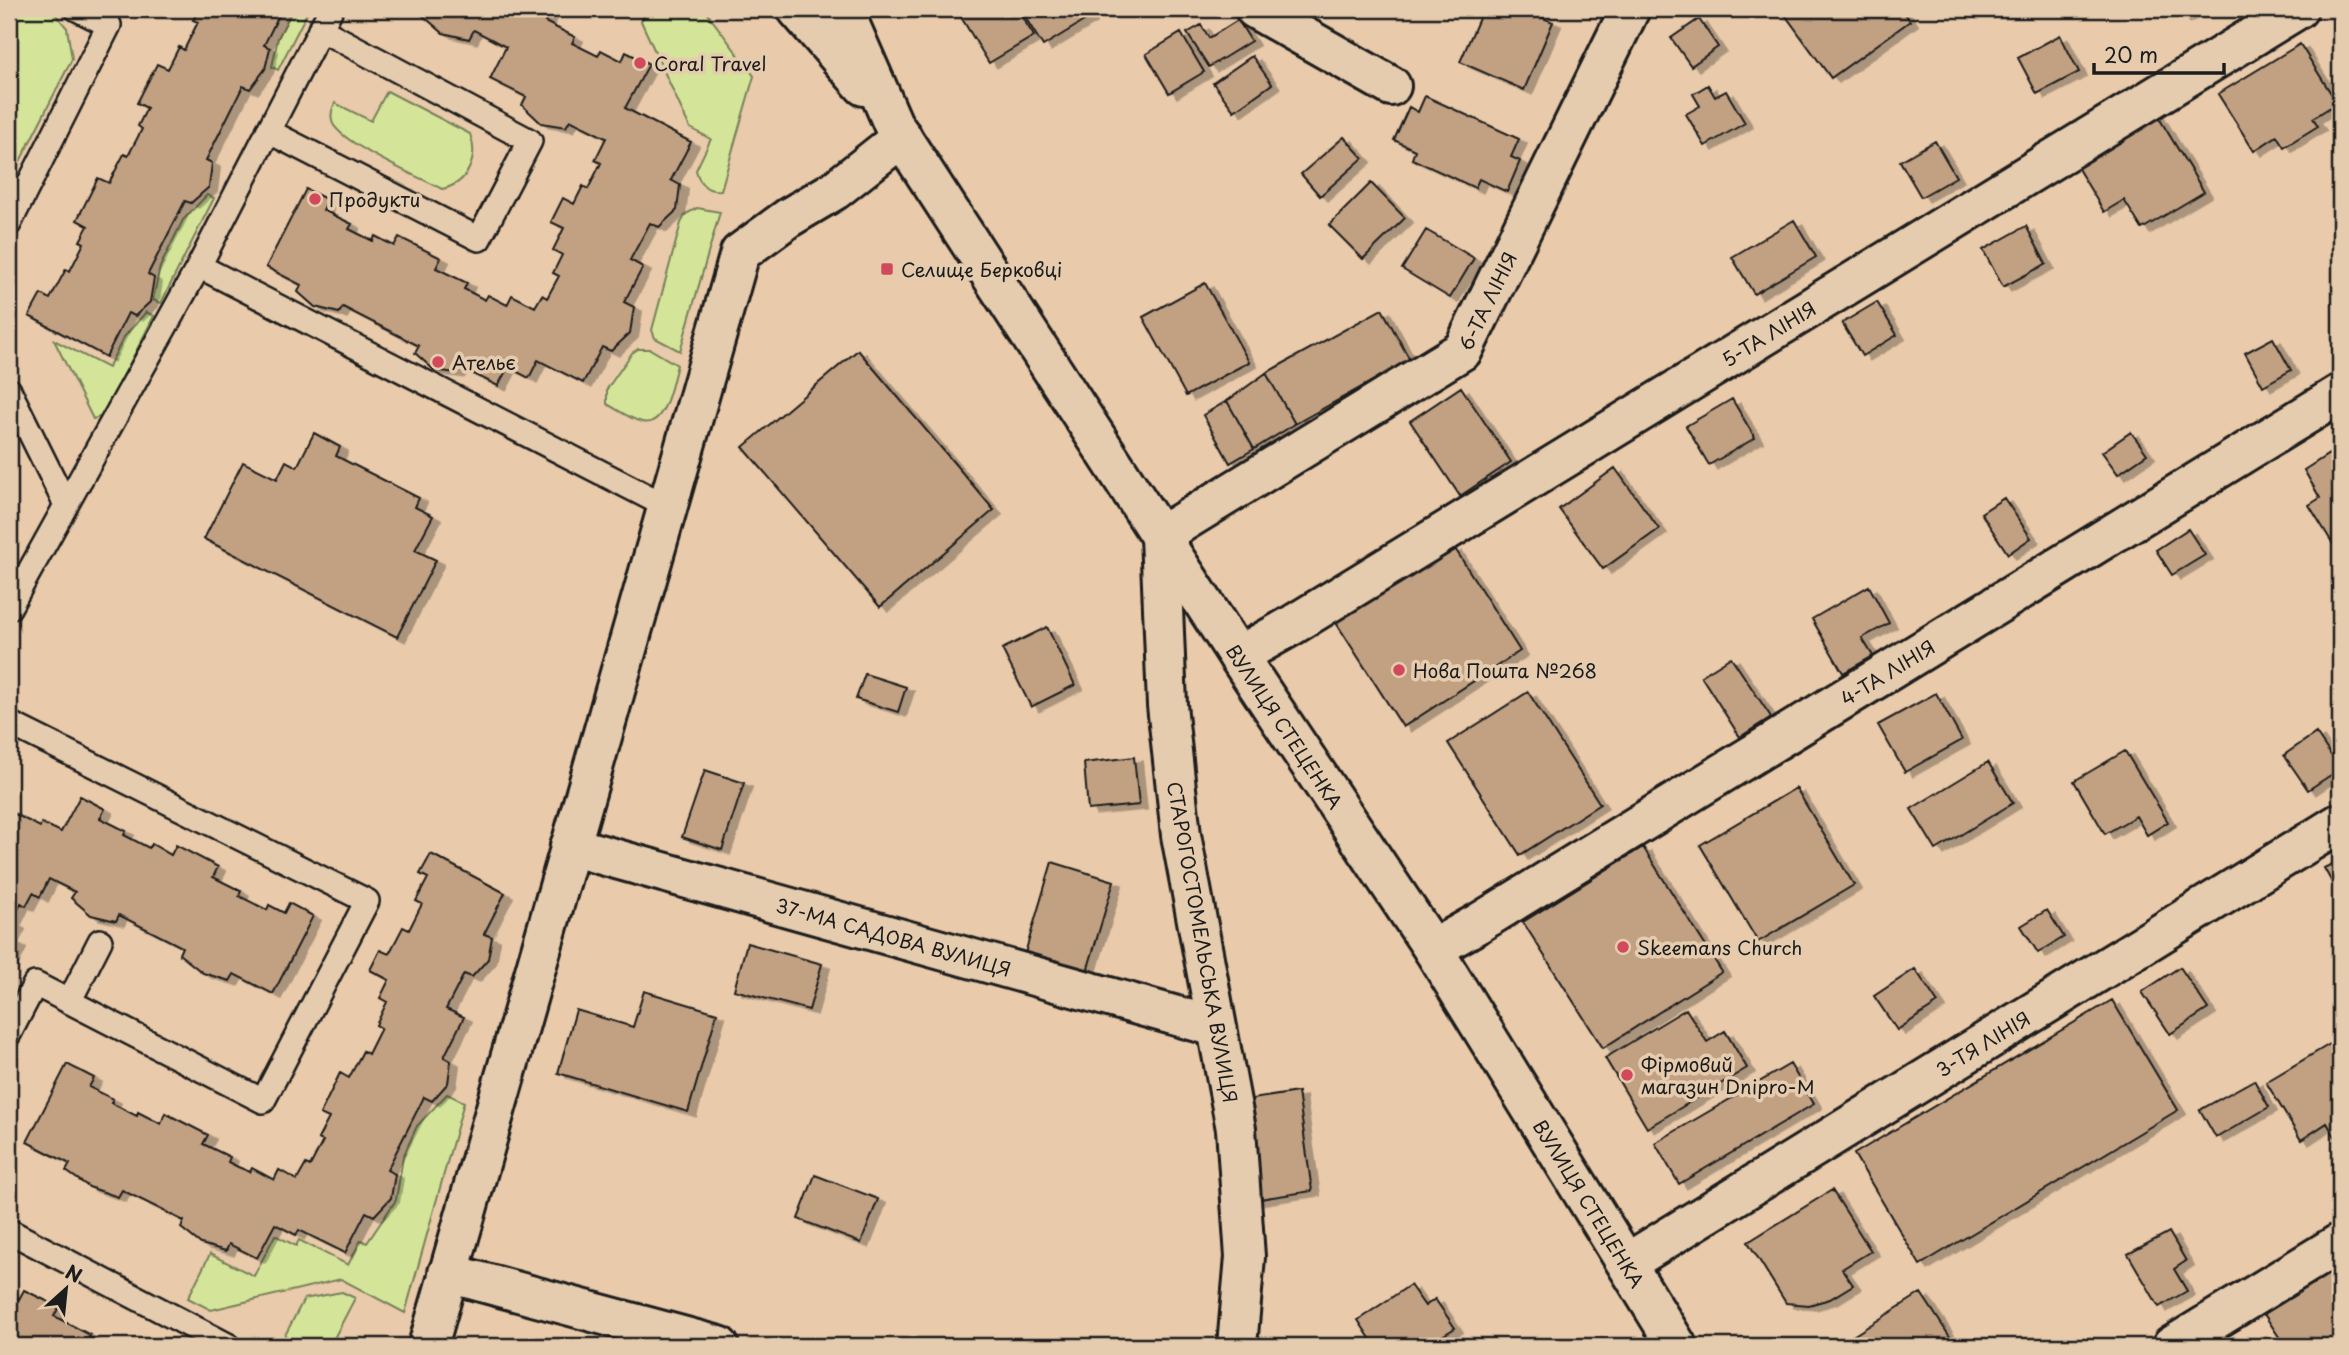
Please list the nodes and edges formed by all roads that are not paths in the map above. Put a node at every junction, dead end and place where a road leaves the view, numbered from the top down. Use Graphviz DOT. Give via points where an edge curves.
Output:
graph roads {
  1 [pos="77,9"];
  2 [pos="797,9"];
  3 [pos="843,9"];
  4 [pos="1255,9"];
  5 [pos="1630,9"];
  6 [pos="2298,9"];
  7 [pos="326,19"];
  8 [pos="1391,86"];
  9 [pos="894,124"];
  10 [pos="268,131"];
  11 [pos="9,224"];
  12 [pos="199,266"];
  13 [pos="9,390"];
  14 [pos="2340,394"];
  15 [pos="66,505"];
  16 [pos="668,507"];
  17 [pos="1160,536"];
  18 [pos="9,608"];
  19 [pos="1238,656"];
  20 [pos="9,723"];
  21 [pos="2340,823"];
  22 [pos="570,846"];
  23 [pos="100,941"];
  24 [pos="1433,949"];
  25 [pos="69,1002"];
  26 [pos="1216,1027"];
  27 [pos="9,1034"];
  28 [pos="9,1231"];
  29 [pos="2340,1243"];
  30 [pos="1627,1263"];
  31 [pos="448,1273"];
  32 [pos="229,1346"];
  33 [pos="428,1346"];
  34 [pos="719,1346"];
  35 [pos="1237,1346"];
  36 [pos="1677,1346"];
  37 [pos="2172,1346"];
  1 -- 11 [label="lane" via="108,25"];
  2 -- 9 [label="street, ВУЛИЦЯ СТЕЦЕНКА"];
  3 -- 9 [label="street, ВУЛИЦЯ СТЕЦЕНКА"];
  4 -- 8 [label="street"];
  5 -- 17 [label="street, 6-ТА ЛІНІЯ" via="1463,350"];
  6 -- 19 [label="street, 5-ТА ЛІНІЯ"];
  7 -- 10 [label="lane"];
  7 -- 10 [label="lane" via="530,141 479,239"];
  9 -- 16 [label="street" via="835,190 740,253"];
  9 -- 17 [label="street, ВУЛИЦЯ СТЕЦЕНКА"];
  10 -- 12 [label="lane"];
  12 -- 15 [label="lane"];
  12 -- 16 [label="lane"];
  13 -- 15 [label="lane"];
  14 -- 24 [label="street, 4-ТА ЛІНІЯ"];
  15 -- 18 [label="lane"];
  16 -- 22 [label="street"];
  17 -- 19 [label="street, ВУЛИЦЯ СТЕЦЕНКА"];
  17 -- 26 [label="street, СТАРОГОСТОМЕЛЬСЬКА ВУЛИЦЯ" via="1167,705 1181,835"];
  19 -- 24 [label="street, ВУЛИЦЯ СТЕЦЕНКА"];
  20 -- 25 [label="lane" via="368,901 262,1101"];
  21 -- 30 [label="street, 3-ТЯ ЛІНІЯ"];
  22 -- 26 [label="street, 37-МА САДОВА ВУЛИЦЯ"];
  22 -- 31 [label="street"];
  23 -- 25 [label="lane"];
  24 -- 30 [label="street, ВУЛИЦЯ СТЕЦЕНКА"];
  25 -- 27 [label="lane" via="35,984"];
  26 -- 35 [label="street, СТАРОГОСТОМЕЛЬСЬКА ВУЛИЦЯ" via="1236,1129 1245,1257"];
  28 -- 32 [label="lane"];
  29 -- 37 [label="street"];
  30 -- 36 [label="street, ВУЛИЦЯ СТЕЦЕНКА"];
  31 -- 33 [label="street"];
  31 -- 34 [label="street"];
}
